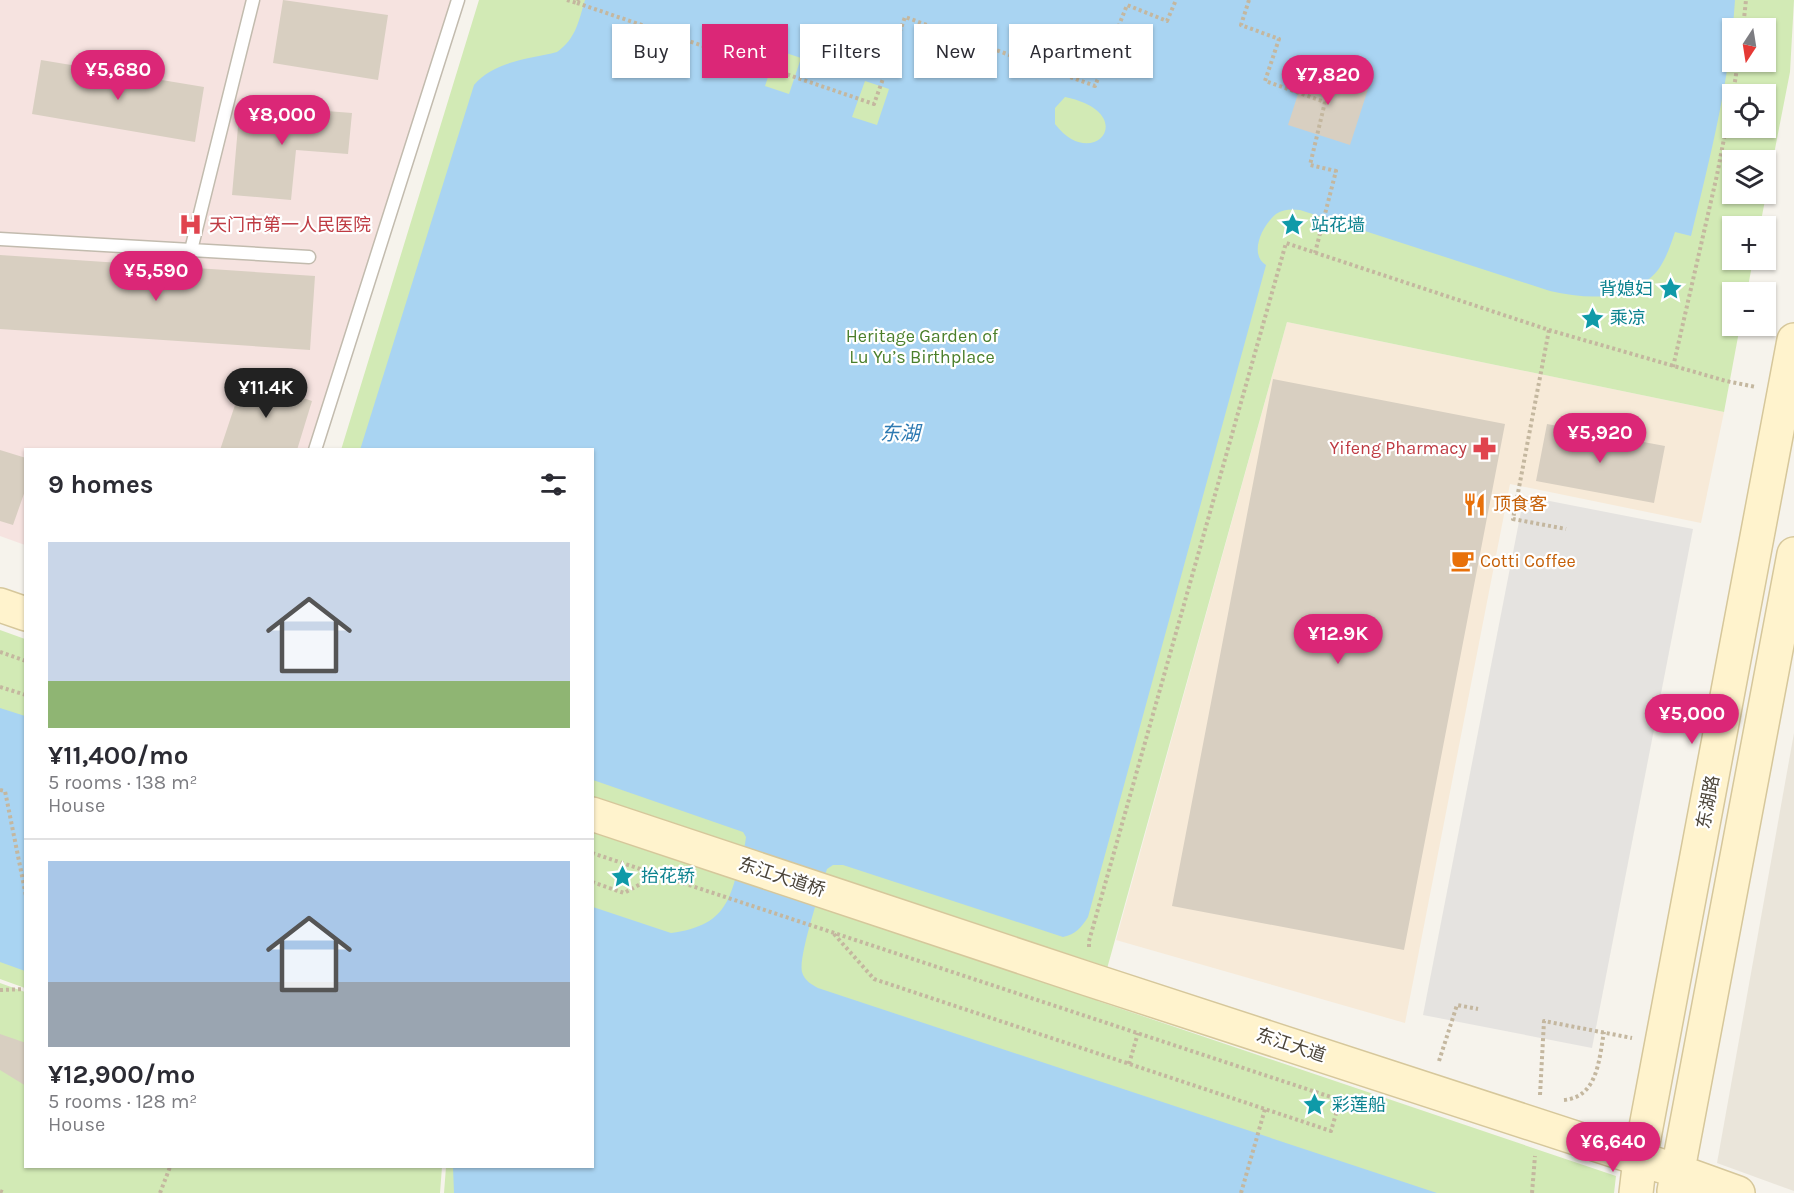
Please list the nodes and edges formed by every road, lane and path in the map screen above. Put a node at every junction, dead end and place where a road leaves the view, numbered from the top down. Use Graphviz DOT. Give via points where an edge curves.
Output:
graph roads {
  1 [pos="254,0"];
  2 [pos="458,0"];
  3 [pos="567,0"];
  4 [pos="1176,0"];
  5 [pos="1249,0"];
  6 [pos="1746,0"];
  7 [pos="578,2"];
  8 [pos="1744,18"];
  9 [pos="1724,138"];
  10 [pos="0,239"];
  11 [pos="192,250"];
  12 [pos="1315,253"];
  13 [pos="309,257"];
  14 [pos="1548,330"];
  15 [pos="1794,340"];
  16 [pos="1673,367"];
  17 [pos="1744,385"];
  18 [pos="316,448"];
  19 [pos="1566,530"];
  20 [pos="1794,554"];
  21 [pos="0,605"];
  22 [pos="24,613"];
  23 [pos="0,652"];
  24 [pos="24,660"];
  25 [pos="0,687"];
  26 [pos="24,694"];
  27 [pos="0,790"];
  28 [pos="594,815"];
  29 [pos="594,854"];
  30 [pos="657,875"];
  31 [pos="594,883"];
  32 [pos="24,886"];
  33 [pos="906,918"];
  34 [pos="832,932"];
  35 [pos="1092,953"];
  36 [pos="24,989"];
  37 [pos="0,990"];
  38 [pos="1149,999"];
  39 [pos="1478,1009"];
  40 [pos="1604,1032"];
  41 [pos="1138,1033"];
  42 [pos="1662,1043"];
  43 [pos="1129,1064"];
  44 [pos="1350,1064"];
  45 [pos="1430,1091"];
  46 [pos="1340,1100"];
  47 [pos="1561,1100"];
  48 [pos="1265,1109"];
  49 [pos="1542,1113"];
  50 [pos="1640,1159"];
  51 [pos="170,1168"];
  52 [pos="1675,1182"];
  53 [pos="0,1191"];
  54 [pos="5,1193"];
  55 [pos="160,1193"];
  56 [pos="1241,1193"];
  57 [pos="1532,1193"];
  58 [pos="1636,1193"];
  59 [pos="1738,1193"];
  1 -- 11 [label="lane"];
  2 -- 18 [label="lane"];
  3 -- 7 [label="path"];
  4 -- 7 [label="path" via="1167,21 1127,5 1095,86 905,16 874,104"];
  5 -- 12 [label="path" via="1241,25 1280,39 1265,81 1325,102 1310,165 1336,171"];
  6 -- 8 [label="path"];
  9 -- 16 [label="path"];
  10 -- 11 [label="lane"];
  11 -- 13 [label="lane"];
  12 -- 14 [label="path"];
  12 -- 35 [label="path" via="1286,243 1089,941"];
  14 -- 16 [label="path"];
  14 -- 19 [label="path" via="1513,519"];
  15 -- 42 [label="main road, 东湖路"];
  16 -- 17 [label="path"];
  20 -- 52 [label="main road"];
  21 -- 22 [label="main road"];
  23 -- 24 [label="path"];
  25 -- 26 [label="path"];
  27 -- 32 [label="path" via="4,791"];
  28 -- 33 [label="main road, 东江大道桥"];
  29 -- 30 [label="path"];
  30 -- 31 [label="path" via="624,893"];
  30 -- 34 [label="path"];
  33 -- 38 [label="main road, 东江大道"];
  34 -- 41 [label="path"];
  34 -- 43 [label="path" via="874,979"];
  36 -- 37 [label="path"];
  38 -- 41 [label="path"];
  38 -- 44 [label="main road, 东江大道"];
  39 -- 45 [label="path" via="1457,1005"];
  40 -- 42 [label="path"];
  40 -- 47 [label="path" via="1591,1085 1581,1094"];
  40 -- 49 [label="path" via="1544,1021 1539,1099"];
  41 -- 43 [label="path"];
  41 -- 46 [label="path"];
  42 -- 50 [label="main road, 东湖路"];
  43 -- 48 [label="path"];
  44 -- 45 [label="main road, 东江大道"];
  44 -- 46 [label="path"];
  45 -- 49 [label="main road, 东江大道"];
  46 -- 48 [label="path" via="1331,1131"];
  48 -- 56 [label="path"];
  49 -- 50 [label="main road, 东江大道"];
  49 -- 57 [label="path"];
  50 -- 52 [label="main road, 东江大道"];
  50 -- 58 [label="main road, 东湖路"];
  51 -- 55 [label="path"];
  52 -- 59 [label="main road, 东江大道"];
  53 -- 54 [label="path"];
}
